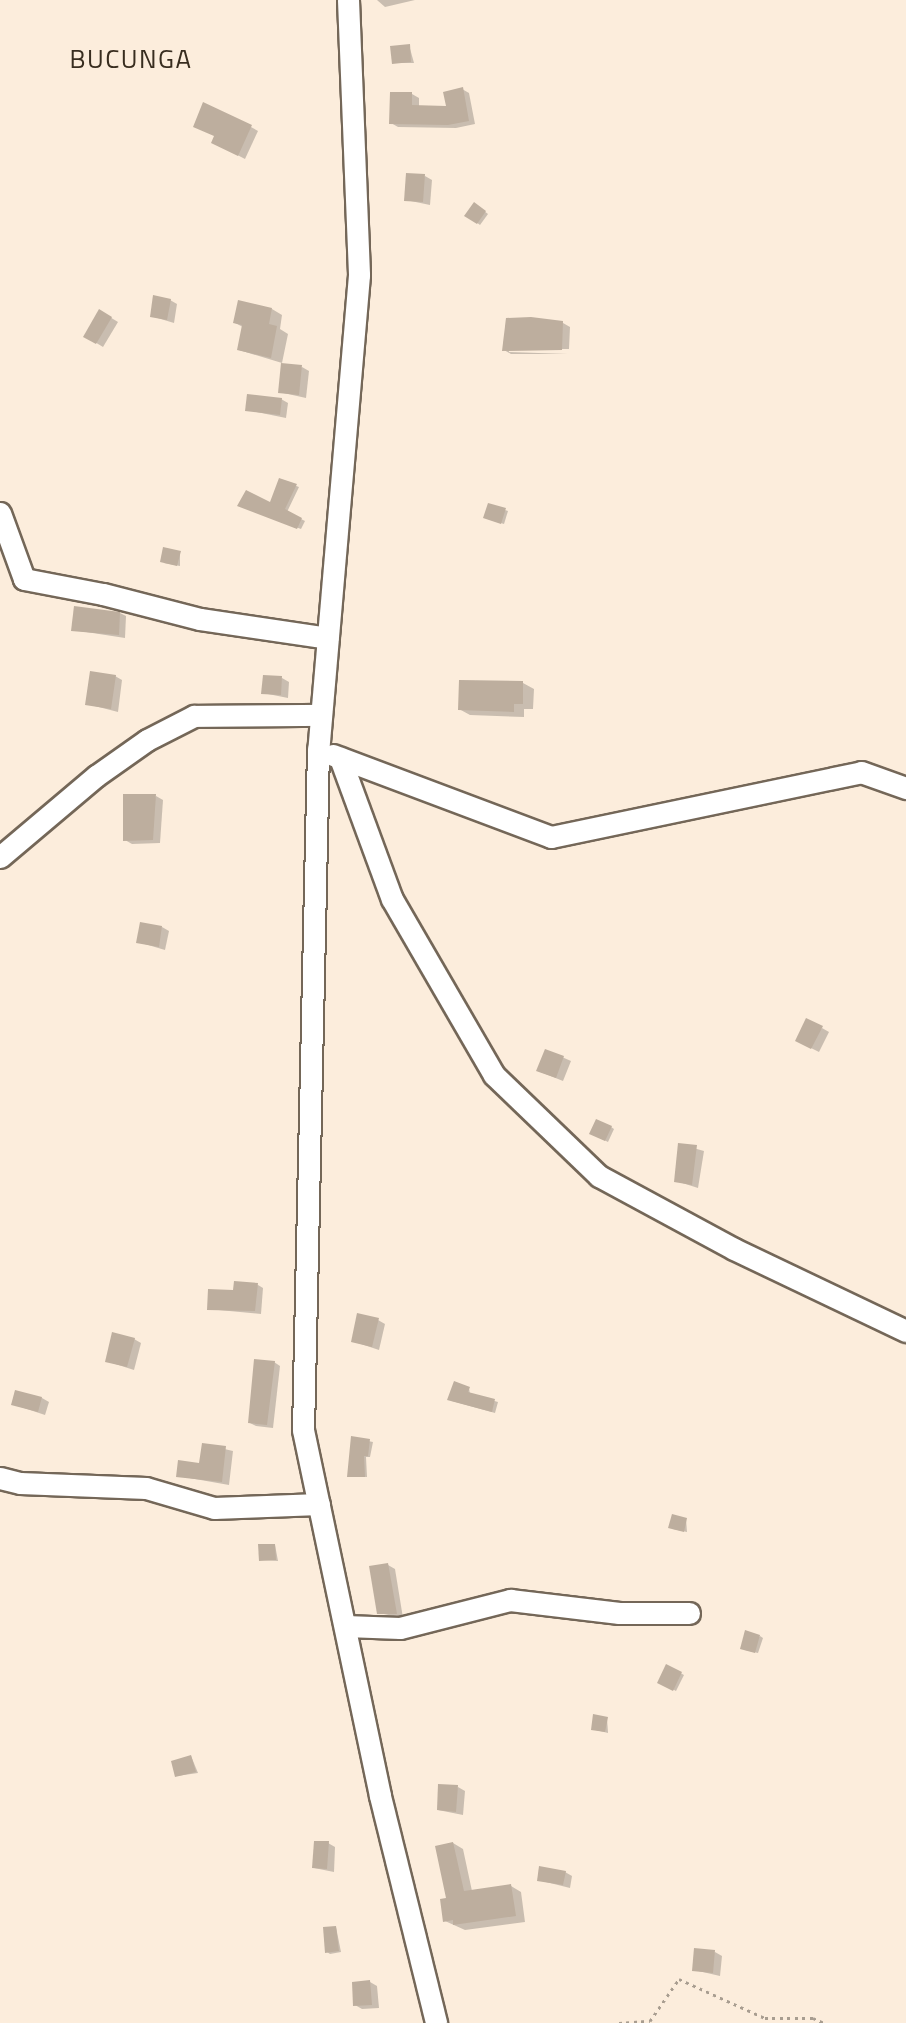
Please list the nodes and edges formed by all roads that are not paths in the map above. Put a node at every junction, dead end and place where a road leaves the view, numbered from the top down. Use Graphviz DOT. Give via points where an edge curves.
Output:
graph roads {
  1 [pos="348,0"];
  2 [pos="0,513"];
  3 [pos="328,638"];
  4 [pos="321,715"];
  5 [pos="318,749"];
  6 [pos="340,758"];
  7 [pos="906,788"];
  8 [pos="0,857"];
  9 [pos="906,1331"];
  10 [pos="0,1478"];
  11 [pos="319,1504"];
  12 [pos="689,1613"];
  13 [pos="345,1626"];
  14 [pos="436,2023"];
  1 -- 3 [label="street" via="359,275"];
  2 -- 3 [label="street" via="24,579 200,619"];
  3 -- 4 [label="street"];
  4 -- 5 [label="street"];
  4 -- 8 [label="street" via="194,716 147,740 96,776"];
  5 -- 6 [label="street"];
  5 -- 11 [label="street" via="303,1430"];
  6 -- 7 [label="street" via="551,837 861,772"];
  6 -- 9 [label="street" via="392,899 494,1075 599,1176 734,1249"];
  10 -- 11 [label="street" via="20,1483 146,1488 214,1508"];
  11 -- 13 [label="street"];
  12 -- 13 [label="street" via="619,1613 510,1600 400,1628"];
  13 -- 14 [label="street" via="380,1796"];
}
